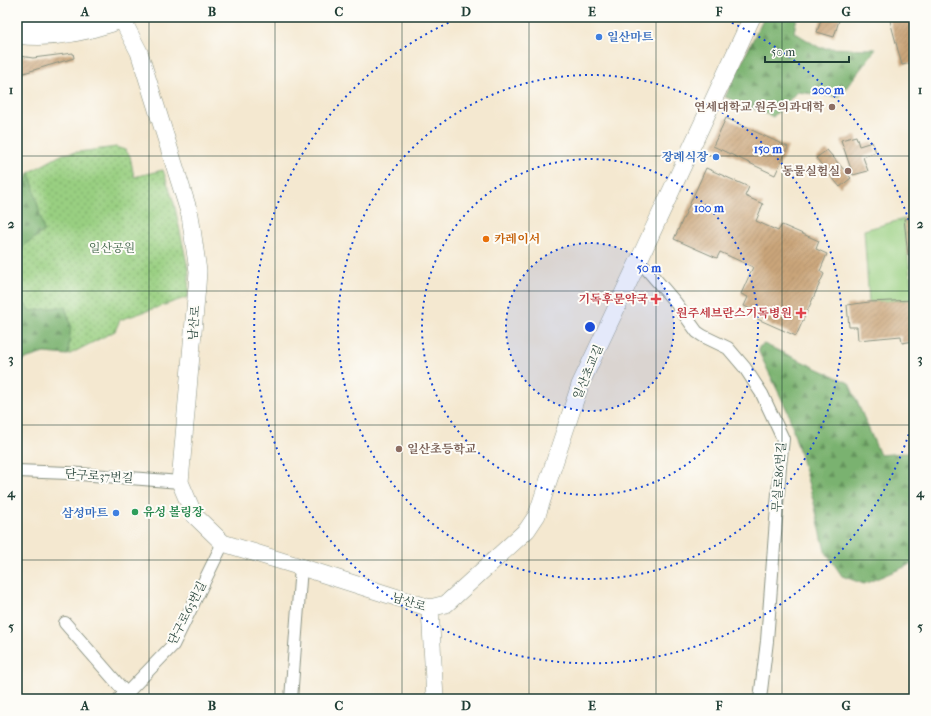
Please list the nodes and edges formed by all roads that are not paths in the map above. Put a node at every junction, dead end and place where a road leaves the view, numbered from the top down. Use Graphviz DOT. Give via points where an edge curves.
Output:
graph roads {
  1 [pos="87,17"];
  2 [pos="122,17"];
  3 [pos="752,17"];
  4 [pos="17,23"];
  5 [pos="17,35"];
  6 [pos="639,260"];
  7 [pos="17,471"];
  8 [pos="180,482"];
  9 [pos="223,543"];
  10 [pos="301,567"];
  11 [pos="430,608"];
  12 [pos="65,623"];
  13 [pos="125,697"];
  14 [pos="291,699"];
  15 [pos="435,699"];
  16 [pos="760,699"];
  1 -- 4 [label="street" via="61,23"];
  2 -- 5 [label="street" via="107,25 80,32 31,37"];
  2 -- 8 [label="street, 남산로" via="139,52 190,215 196,253 198,286"];
  3 -- 6 [label="street, 일산초교길"];
  6 -- 11 [label="street, 일산초교길" via="580,385 537,515 527,530 446,604"];
  6 -- 16 [label="street, 무실로86번길" via="698,332 728,348 745,368 762,394 783,439"];
  7 -- 8 [label="street, 단구로37번길"];
  8 -- 9 [label="street, 남산로" via="194,515"];
  9 -- 10 [label="street, 남산로"];
  9 -- 13 [label="street, 단구로63번길" via="174,645"];
  10 -- 11 [label="street, 남산로"];
  10 -- 14 [label="street"];
  11 -- 15 [label="street, 남산로"];
  12 -- 13 [label="street, 단구로63번길"];
}
